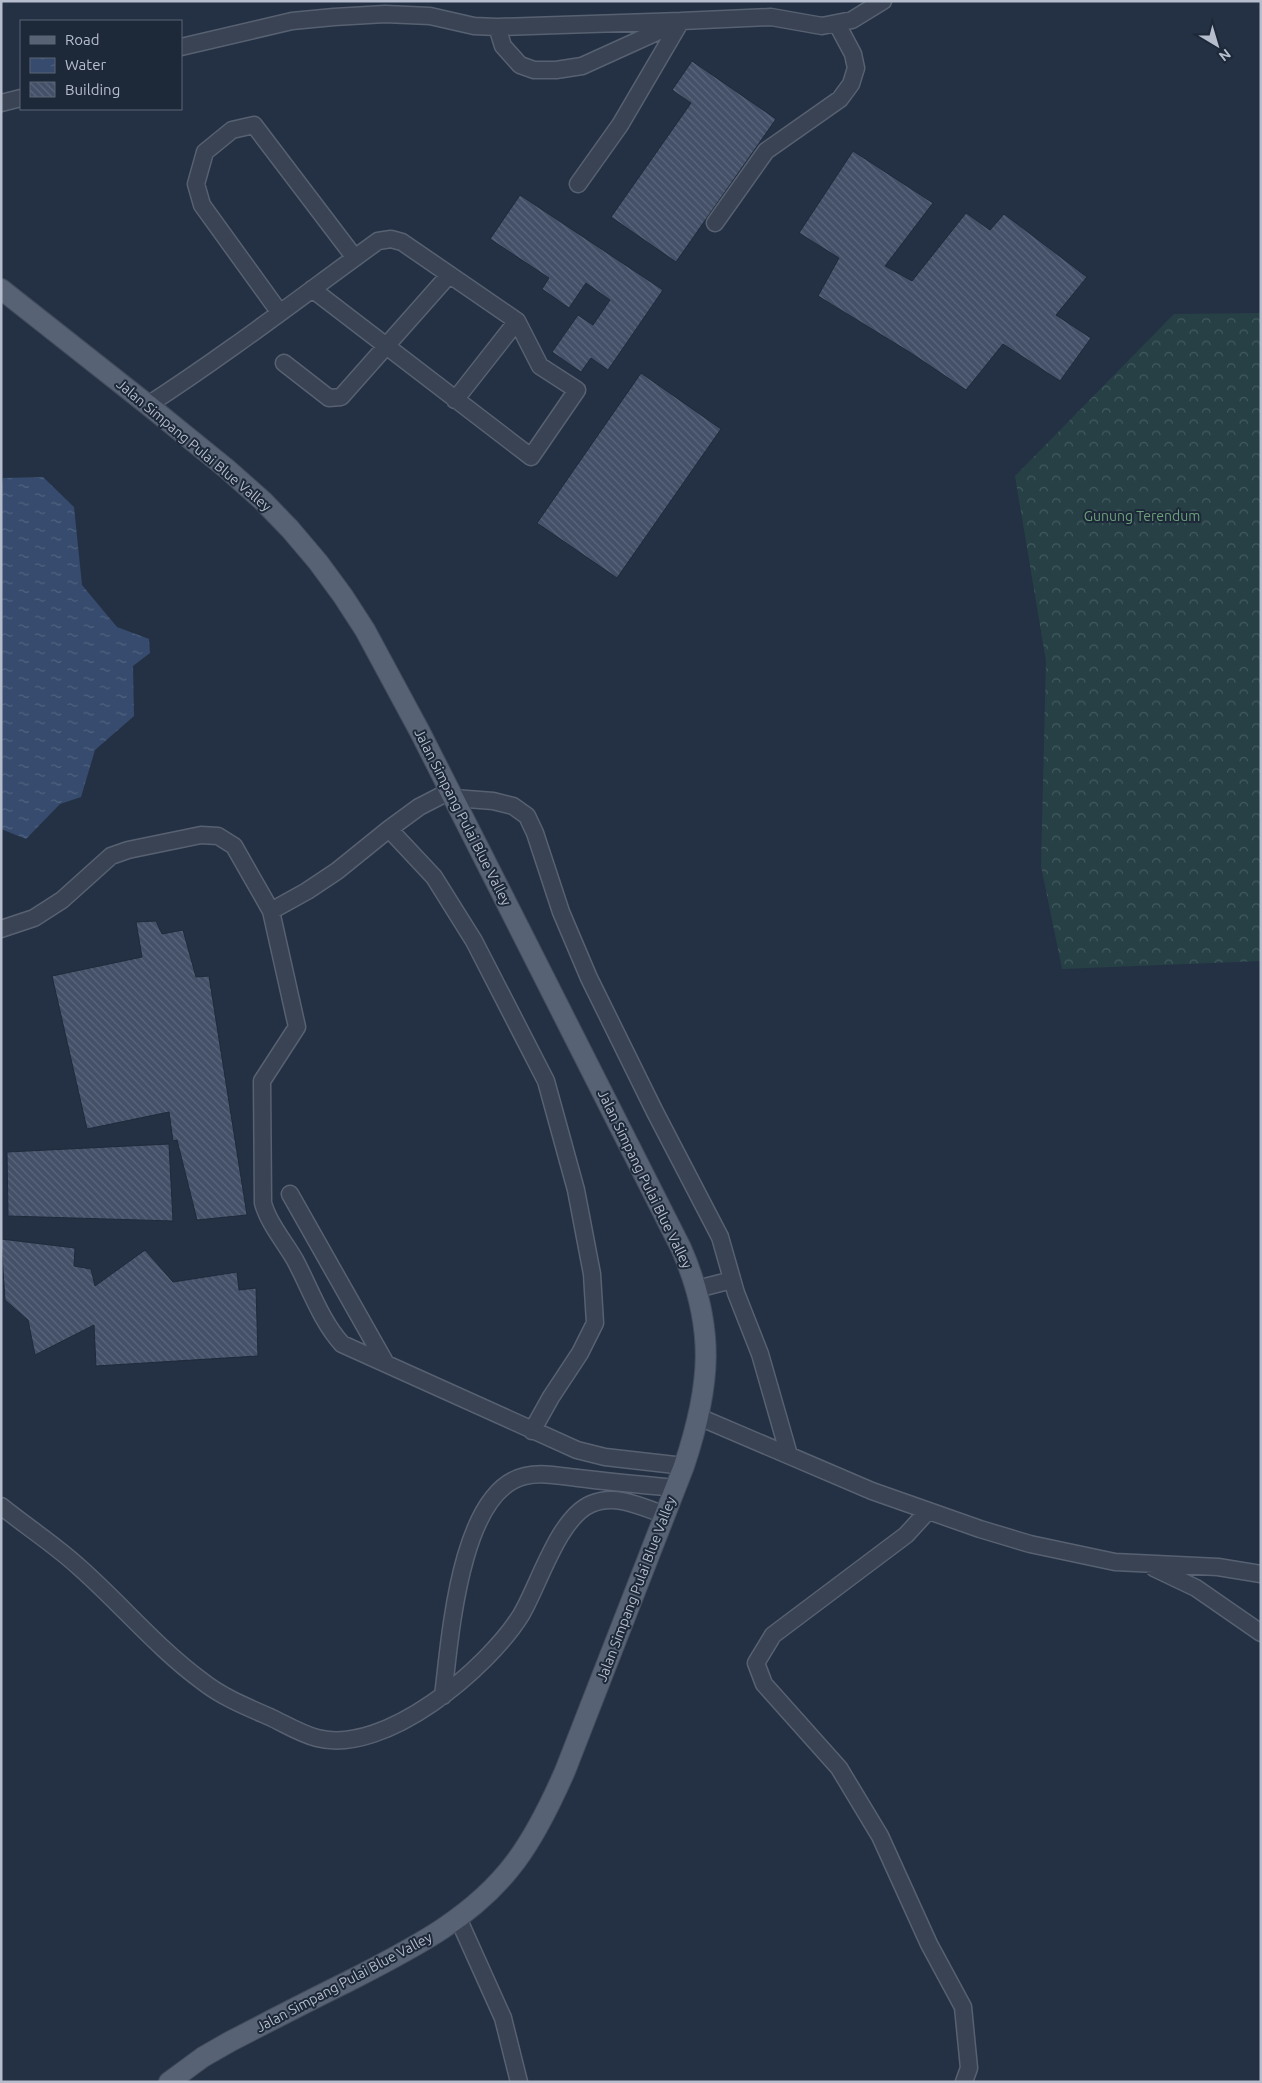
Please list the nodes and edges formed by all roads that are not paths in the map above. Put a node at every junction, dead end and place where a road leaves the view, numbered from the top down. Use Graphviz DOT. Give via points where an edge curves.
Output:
graph roads {
  1 [pos="883,1"];
  2 [pos="681,21"];
  3 [pos="837,24"];
  4 [pos="497,27"];
  5 [pos="182,47"];
  6 [pos="20,98"];
  7 [pos="1,103"];
  8 [pos="578,184"];
  9 [pos="714,223"];
  10 [pos="355,258"];
  11 [pos="449,275"];
  12 [pos="1,289"];
  13 [pos="312,289"];
  14 [pos="280,313"];
  15 [pos="518,321"];
  16 [pos="387,347"];
  17 [pos="284,363"];
  18 [pos="455,400"];
  19 [pos="148,406"];
  20 [pos="452,794"];
  21 [pos="389,829"];
  22 [pos="271,911"];
  23 [pos="1,929"];
  24 [pos="290,1194"];
  25 [pos="732,1280"];
  26 [pos="697,1289"];
  27 [pos="386,1362"];
  28 [pos="699,1417"];
  29 [pos="532,1430"];
  30 [pos="789,1455"];
  31 [pos="625,1460"];
  32 [pos="684,1466"];
  33 [pos="621,1482"];
  34 [pos="676,1488"];
  35 [pos="618,1500"];
  36 [pos="1,1506"];
  37 [pos="928,1512"];
  38 [pos="665,1516"];
  39 [pos="20,1521"];
  40 [pos="1,1523"];
  41 [pos="1148,1565"];
  42 [pos="1261,1574"];
  43 [pos="1261,1633"];
  44 [pos="443,1696"];
  45 [pos="458,1918"];
  46 [pos="169,2082"];
  47 [pos="519,2082"];
  48 [pos="964,2082"];
  1 -- 3 [label="street" via="852,20"];
  2 -- 3 [label="street" via="770,17 822,26"];
  2 -- 4 [label="street"];
  2 -- 4 [label="street" via="582,66 556,70 534,70 520,65 504,46"];
  2 -- 8 [label="street" via="620,125"];
  3 -- 9 [label="street" via="853,54 856,68 851,84 840,99 766,151"];
  4 -- 5 [label="street" via="474,26 430,16 334,17 292,21"];
  6 -- 7 [label="street"];
  10 -- 11 [label="street" via="378,242 391,239 402,242"];
  10 -- 13 [label="street"];
  10 -- 14 [label="street" via="254,125 232,130 205,152 196,184 202,205"];
  11 -- 15 [label="street"];
  11 -- 16 [label="street"];
  12 -- 19 [label="main road, Jalan Simpang Pulai Blue Valley"];
  13 -- 14 [label="street"];
  13 -- 16 [label="street"];
  14 -- 19 [label="street"];
  15 -- 18 [label="street"];
  15 -- 18 [label="street" via="540,366 577,390 531,457"];
  16 -- 17 [label="street" via="342,397 329,398"];
  16 -- 18 [label="street"];
  19 -- 20 [label="main road, Jalan Simpang Pulai Blue Valley" via="263,501 318,562 365,630"];
  20 -- 21 [label="street" via="419,808"];
  20 -- 25 [label="street" via="513,806 527,816 561,912 589,978 720,1237"];
  20 -- 26 [label="main road, Jalan Simpang Pulai Blue Valley" via="681,1248"];
  21 -- 22 [label="street" via="337,871"];
  21 -- 29 [label="street" via="434,876 474,941 546,1081 576,1190 592,1274 595,1323"];
  22 -- 23 [label="street" via="234,846 218,836 201,835 111,856 62,900 34,918"];
  22 -- 27 [label="street" via="296,1027 262,1081 263,1203 267,1216 294,1259 332,1334 342,1344"];
  24 -- 27 [label="street"];
  25 -- 26 [label="street"];
  25 -- 30 [label="street" via="760,1354"];
  26 -- 28 [label="main road, Jalan Simpang Pulai Blue Valley" via="706,1332 704,1389"];
  27 -- 29 [label="street"];
  28 -- 30 [label="street"];
  28 -- 32 [label="main road, Jalan Simpang Pulai Blue Valley"];
  29 -- 31 [label="street" via="577,1450"];
  30 -- 37 [label="street"];
  31 -- 32 [label="street"];
  31 -- 33 [label="street"];
  32 -- 34 [label="main road, Jalan Simpang Pulai Blue Valley"];
  33 -- 34 [label="street"];
  33 -- 35 [label="street"];
  33 -- 44 [label="street" via="527,1475 514,1478 492,1499 461,1569"];
  34 -- 38 [label="main road, Jalan Simpang Pulai Blue Valley"];
  35 -- 38 [label="street"];
  35 -- 44 [label="street" via="589,1504 576,1514 565,1528 521,1614 483,1660"];
  36 -- 39 [label="street"];
  37 -- 41 [label="street" via="1030,1544 1115,1562"];
  37 -- 48 [label="street" via="906,1535 773,1635 756,1663 764,1684 839,1768 880,1836 929,1944 963,2007 969,2068"];
  38 -- 45 [label="main road, Jalan Simpang Pulai Blue Valley" via="549,1807 516,1862"];
  39 -- 40 [label="street"];
  39 -- 44 [label="street" via="78,1565 181,1665 204,1683 318,1738 342,1740 386,1729"];
  41 -- 42 [label="street" via="1218,1567"];
  41 -- 43 [label="street" via="1196,1588"];
  45 -- 46 [label="main road, Jalan Simpang Pulai Blue Valley" via="406,1952 203,2057"];
  45 -- 47 [label="street" via="503,2018"];
}
